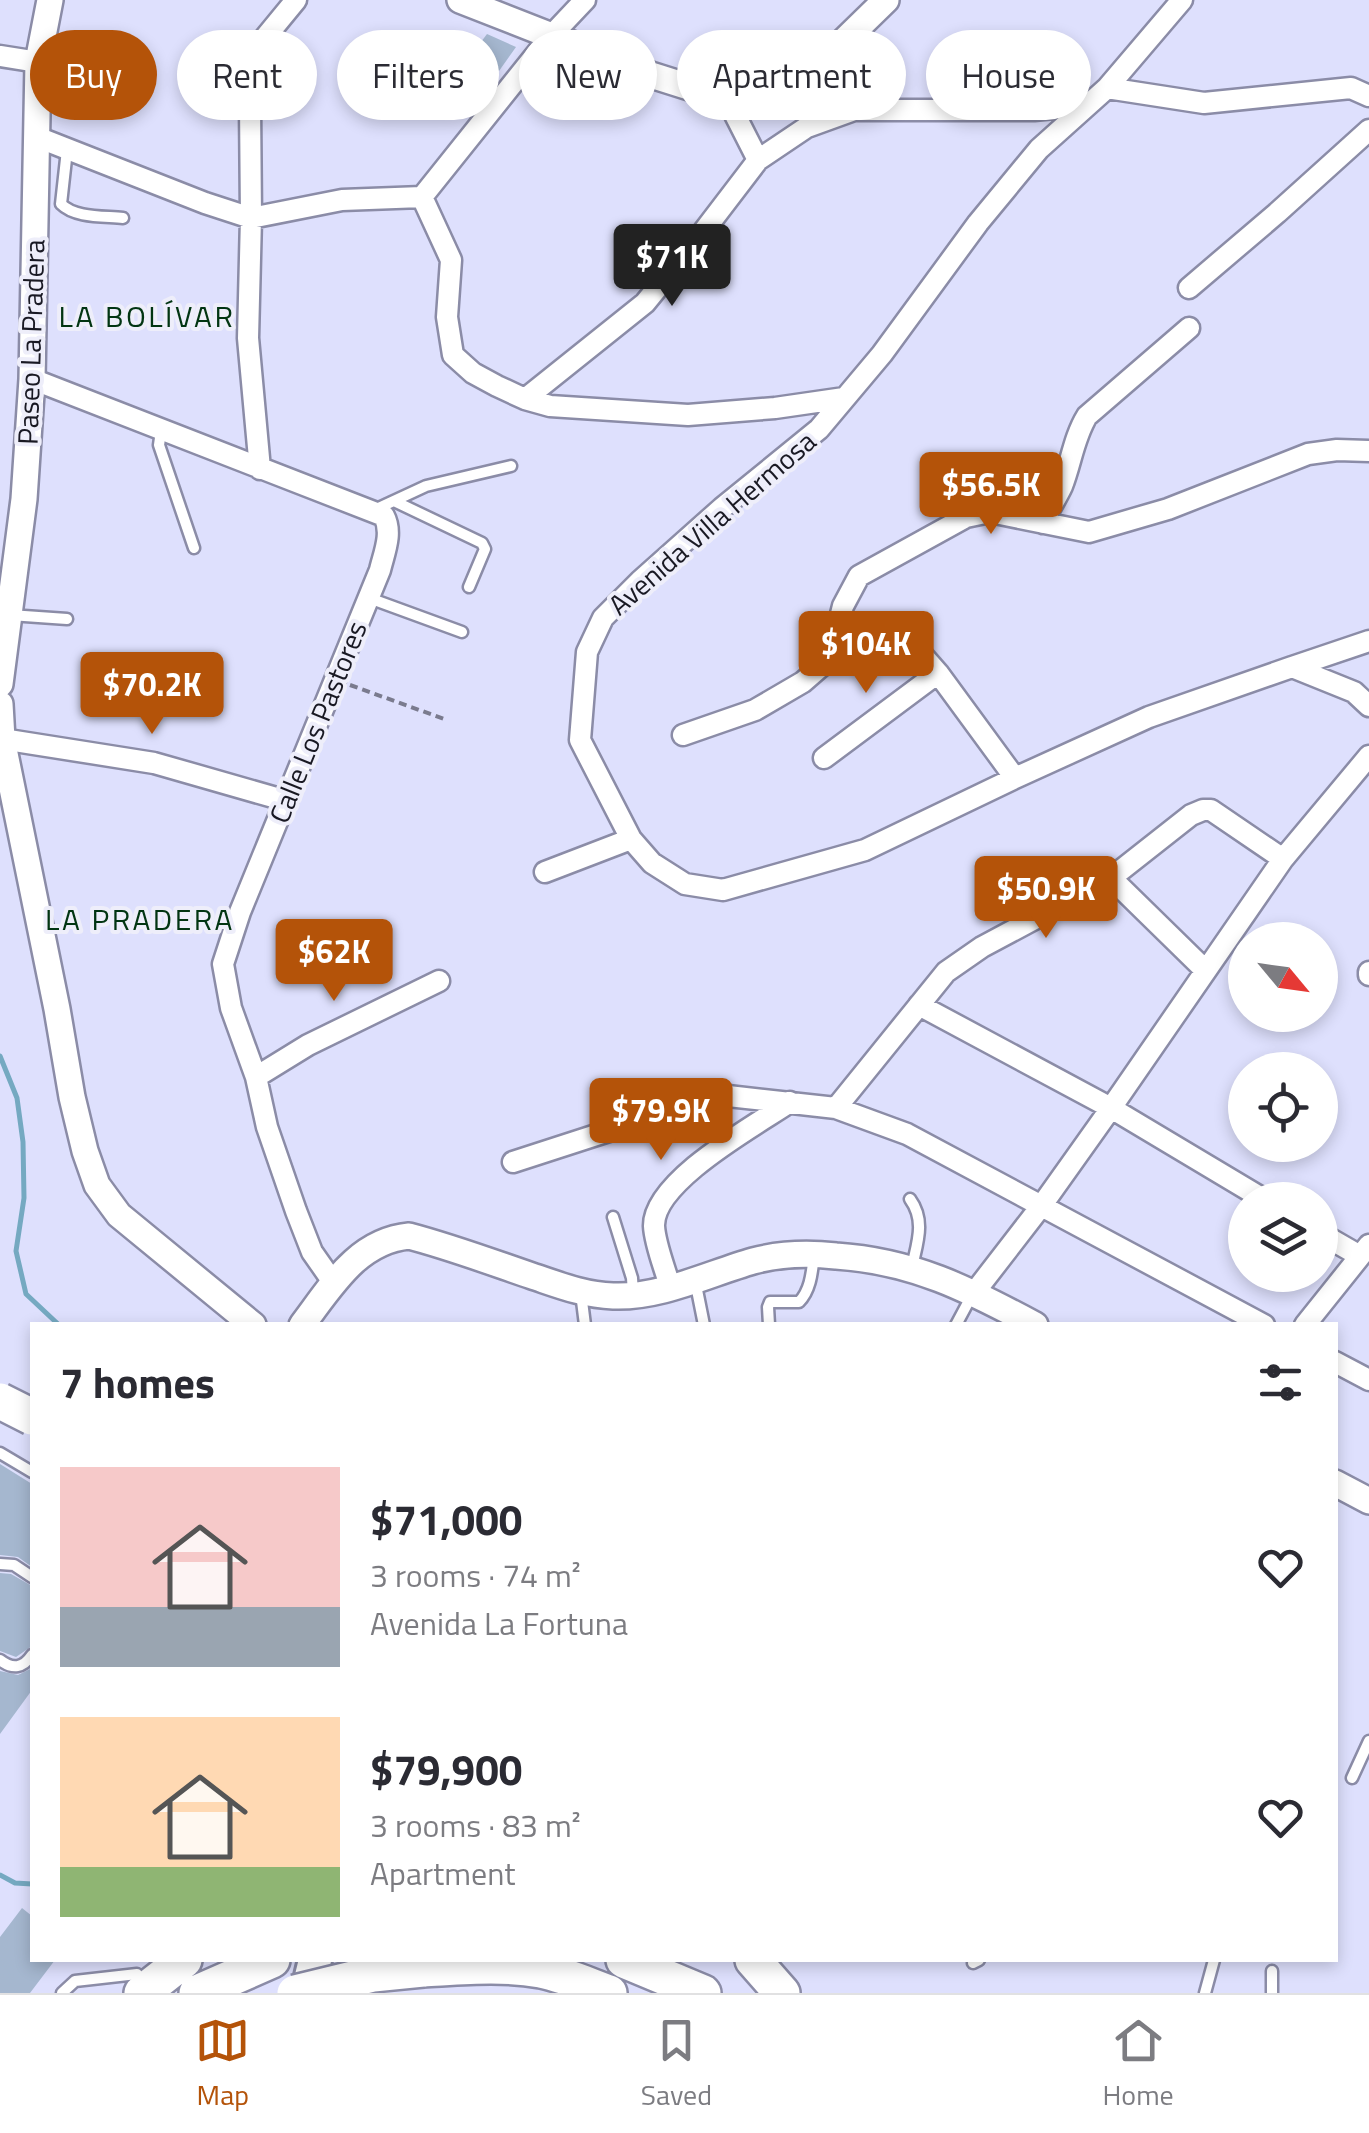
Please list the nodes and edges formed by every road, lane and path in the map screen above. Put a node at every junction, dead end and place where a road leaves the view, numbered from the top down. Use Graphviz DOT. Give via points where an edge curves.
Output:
graph roads {
  1 [pos="50,0"];
  2 [pos="296,0"];
  3 [pos="460,0"];
  4 [pos="585,0"];
  5 [pos="886,0"];
  6 [pos="1182,0"];
  7 [pos="44,30"];
  8 [pos="533,30"];
  9 [pos="557,30"];
  10 [pos="855,30"];
  11 [pos="0,56"];
  12 [pos="30,61"];
  13 [pos="519,76"];
  14 [pos="1107,88"];
  15 [pos="1369,96"];
  16 [pos="1091,101"];
  17 [pos="926,110"];
  18 [pos="37,120"];
  19 [pos="738,120"];
  20 [pos="1070,120"];
  21 [pos="1369,130"];
  22 [pos="37,137"];
  23 [pos="67,149"];
  24 [pos="758,160"];
  25 [pos="422,197"];
  26 [pos="122,218"];
  27 [pos="251,218"];
  28 [pos="1188,288"];
  29 [pos="1190,328"];
  30 [pos="32,379"];
  31 [pos="844,398"];
  32 [pos="526,399"];
  33 [pos="161,430"];
  34 [pos="1369,451"];
  35 [pos="511,466"];
  36 [pos="260,468"];
  37 [pos="394,501"];
  38 [pos="372,512"];
  39 [pos="1043,523"];
  40 [pos="194,548"];
  41 [pos="470,587"];
  42 [pos="369,598"];
  43 [pos="9,615"];
  44 [pos="67,619"];
  45 [pos="462,632"];
  46 [pos="1369,641"];
  47 [pos="834,642"];
  48 [pos="1292,667"];
  49 [pos="938,674"];
  50 [pos="336,681"];
  51 [pos="0,684"];
  52 [pos="0,704"];
  53 [pos="1369,706"];
  54 [pos="447,720"];
  55 [pos="683,735"];
  56 [pos="2,740"];
  57 [pos="1369,756"];
  58 [pos="824,758"];
  59 [pos="1015,778"];
  60 [pos="287,800"];
  61 [pos="630,839"];
  62 [pos="1283,859"];
  63 [pos="545,872"];
  64 [pos="1111,878"];
  65 [pos="1205,970"];
  66 [pos="440,981"];
  67 [pos="920,1006"];
  68 [pos="256,1077"];
  69 [pos="790,1102"];
  70 [pos="836,1108"];
  71 [pos="1111,1108"];
  72 [pos="513,1162"];
  73 [pos="1235,1182"];
  74 [pos="910,1199"];
  75 [pos="1042,1204"];
  76 [pos="613,1218"];
  77 [pos="1338,1240"];
  78 [pos="1365,1251"];
  79 [pos="814,1254"];
  80 [pos="912,1268"];
  81 [pos="333,1282"];
  82 [pos="682,1283"];
  83 [pos="581,1292"];
  84 [pos="974,1293"];
  85 [pos="633,1296"];
  86 [pos="250,1322"];
  87 [pos="304,1322"];
  88 [pos="584,1322"];
  89 [pos="702,1322"];
  90 [pos="769,1322"];
  91 [pos="958,1322"];
  92 [pos="1029,1322"];
  93 [pos="1258,1322"];
  94 [pos="1308,1322"];
  95 [pos="1338,1364"];
  96 [pos="1369,1380"];
  97 [pos="0,1389"];
  98 [pos="0,1400"];
  99 [pos="30,1402"];
  100 [pos="30,1416"];
  101 [pos="0,1422"];
  102 [pos="30,1431"];
  103 [pos="0,1454"];
  104 [pos="30,1471"];
  105 [pos="1338,1486"];
  106 [pos="1369,1501"];
  107 [pos="0,1564"];
  108 [pos="30,1576"];
  109 [pos="30,1658"];
  110 [pos="0,1660"];
  111 [pos="1369,1741"];
  112 [pos="1352,1778"];
  113 [pos="268,1962"];
  114 [pos="314,1962"];
  115 [pos="343,1962"];
  116 [pos="344,1962"];
  117 [pos="629,1962"];
  118 [pos="756,1962"];
  119 [pos="1213,1962"];
  120 [pos="406,1964"];
  121 [pos="466,1966"];
  122 [pos="1272,1971"];
  123 [pos="149,1977"];
  124 [pos="564,1987"];
  125 [pos="62,1993"];
  126 [pos="198,1993"];
  127 [pos="294,1993"];
  128 [pos="306,1993"];
  129 [pos="334,1993"];
  130 [pos="346,1993"];
  131 [pos="382,1993"];
  132 [pos="512,1993"];
  133 [pos="609,1993"];
  134 [pos="703,1993"];
  135 [pos="782,1993"];
  136 [pos="1205,1993"];
  137 [pos="1272,1993"];
  1 -- 7 [label="street, Paseo La Pradera"];
  2 -- 27 [label="street" via="259,45 250,105"];
  3 -- 8 [label="street"];
  4 -- 9 [label="street"];
  5 -- 10 [label="street"];
  6 -- 14 [label="street, Avenida Villa Hermosa"];
  11 -- 12 [label="street"];
  13 -- 25 [label="street"];
  14 -- 15 [label="street" via="1204,103 1351,88"];
  14 -- 16 [label="street, Avenida Villa Hermosa"];
  17 -- 24 [label="street" via="854,110 808,127"];
  18 -- 22 [label="street, Paseo La Pradera"];
  19 -- 24 [label="street"];
  20 -- 31 [label="street, Avenida Villa Hermosa" via="1038,149"];
  21 -- 28 [label="street"];
  22 -- 23 [label="street"];
  22 -- 30 [label="street, Paseo La Pradera"];
  23 -- 26 [label="lane" via="64,209"];
  23 -- 27 [label="street"];
  24 -- 32 [label="street" via="644,303"];
  25 -- 27 [label="street" via="342,200"];
  25 -- 32 [label="street" via="451,260 447,317 454,355 473,373"];
  27 -- 36 [label="street" via="248,338"];
  29 -- 39 [label="street" via="1088,416"];
  30 -- 33 [label="street"];
  30 -- 43 [label="street, Paseo La Pradera"];
  31 -- 32 [label="street" via="688,415"];
  31 -- 61 [label="street, Avenida Villa Hermosa" via="819,428 603,618 587,652 580,740"];
  33 -- 36 [label="street"];
  33 -- 40 [label="lane" via="160,445"];
  34 -- 39 [label="street" via="1308,454 1090,532"];
  35 -- 37 [label="lane" via="426,486"];
  36 -- 38 [label="street"];
  37 -- 38 [label="lane"];
  37 -- 41 [label="lane" via="482,544"];
  38 -- 42 [label="street, Calle Los Pastores" via="389,524"];
  39 -- 47 [label="street" via="990,512 966,516 896,554 858,576"];
  42 -- 45 [label="lane"];
  42 -- 50 [label="street, Calle Los Pastores"];
  43 -- 44 [label="lane"];
  43 -- 51 [label="street, Paseo La Pradera"];
  46 -- 48 [label="street, Avenida Villa Hermosa"];
  47 -- 49 [label="street" via="909,640"];
  47 -- 55 [label="street" via="826,662 803,682 755,710"];
  48 -- 53 [label="street" via="1354,692"];
  48 -- 59 [label="street, Avenida Villa Hermosa" via="1149,717"];
  49 -- 58 [label="street"];
  49 -- 59 [label="street"];
  50 -- 54 [label="path"];
  50 -- 60 [label="street, Calle Los Pastores"];
  52 -- 56 [label="street"];
  56 -- 60 [label="street" via="154,763"];
  56 -- 86 [label="street" via="72,1097 97,1186 119,1216"];
  57 -- 62 [label="street"];
  59 -- 61 [label="street, Avenida Villa Hermosa" via="865,850 723,890 684,884"];
  60 -- 68 [label="street, Calle Los Pastores" via="224,964 231,1008"];
  61 -- 63 [label="street"];
  62 -- 64 [label="street" via="1203,810"];
  62 -- 65 [label="street"];
  64 -- 65 [label="street"];
  64 -- 67 [label="street" via="982,947 946,972"];
  65 -- 71 [label="street"];
  66 -- 68 [label="street"];
  67 -- 70 [label="street"];
  67 -- 71 [label="street"];
  68 -- 81 [label="street, Calle Los Pastores" via="296,1211"];
  69 -- 70 [label="street"];
  69 -- 72 [label="street" via="728,1096"];
  69 -- 82 [label="street" via="692,1168 662,1204 654,1228"];
  70 -- 75 [label="street" via="907,1134"];
  71 -- 73 [label="street"];
  71 -- 75 [label="street"];
  74 -- 80 [label="lane" via="921,1222"];
  75 -- 84 [label="street"];
  75 -- 93 [label="street"];
  76 -- 85 [label="lane"];
  77 -- 78 [label="street"];
  78 -- 94 [label="street"];
  79 -- 80 [label="street"];
  79 -- 82 [label="street" via="757,1260"];
  79 -- 90 [label="lane" via="804,1297 770,1302"];
  80 -- 84 [label="street"];
  81 -- 83 [label="street" via="373,1246 409,1236"];
  81 -- 87 [label="street"];
  82 -- 85 [label="street"];
  82 -- 89 [label="lane"];
  83 -- 85 [label="street"];
  83 -- 88 [label="lane"];
  84 -- 91 [label="lane"];
  84 -- 92 [label="street"];
  95 -- 96 [label="street"];
  97 -- 99 [label="main road"];
  98 -- 100 [label="highway, bridge"];
  101 -- 102 [label="main road"];
  103 -- 104 [label="lane"];
  105 -- 106 [label="street"];
  107 -- 108 [label="lane"];
  109 -- 110 [label="lane" via="20,1667"];
  111 -- 112 [label="lane"];
  113 -- 126 [label="highway"];
  114 -- 128 [label="main road"];
  115 -- 129 [label="main road"];
  116 -- 130 [label="highway"];
  117 -- 134 [label="highway"];
  118 -- 135 [label="highway"];
  119 -- 136 [label="lane"];
  120 -- 121 [label="highway"];
  120 -- 127 [label="highway, bridge"];
  120 -- 131 [label="highway"];
  121 -- 124 [label="highway" via="540,1970"];
  121 -- 132 [label="highway"];
  122 -- 137 [label="lane"];
  123 -- 125 [label="lane" via="75,1982"];
  124 -- 133 [label="highway"];
}
